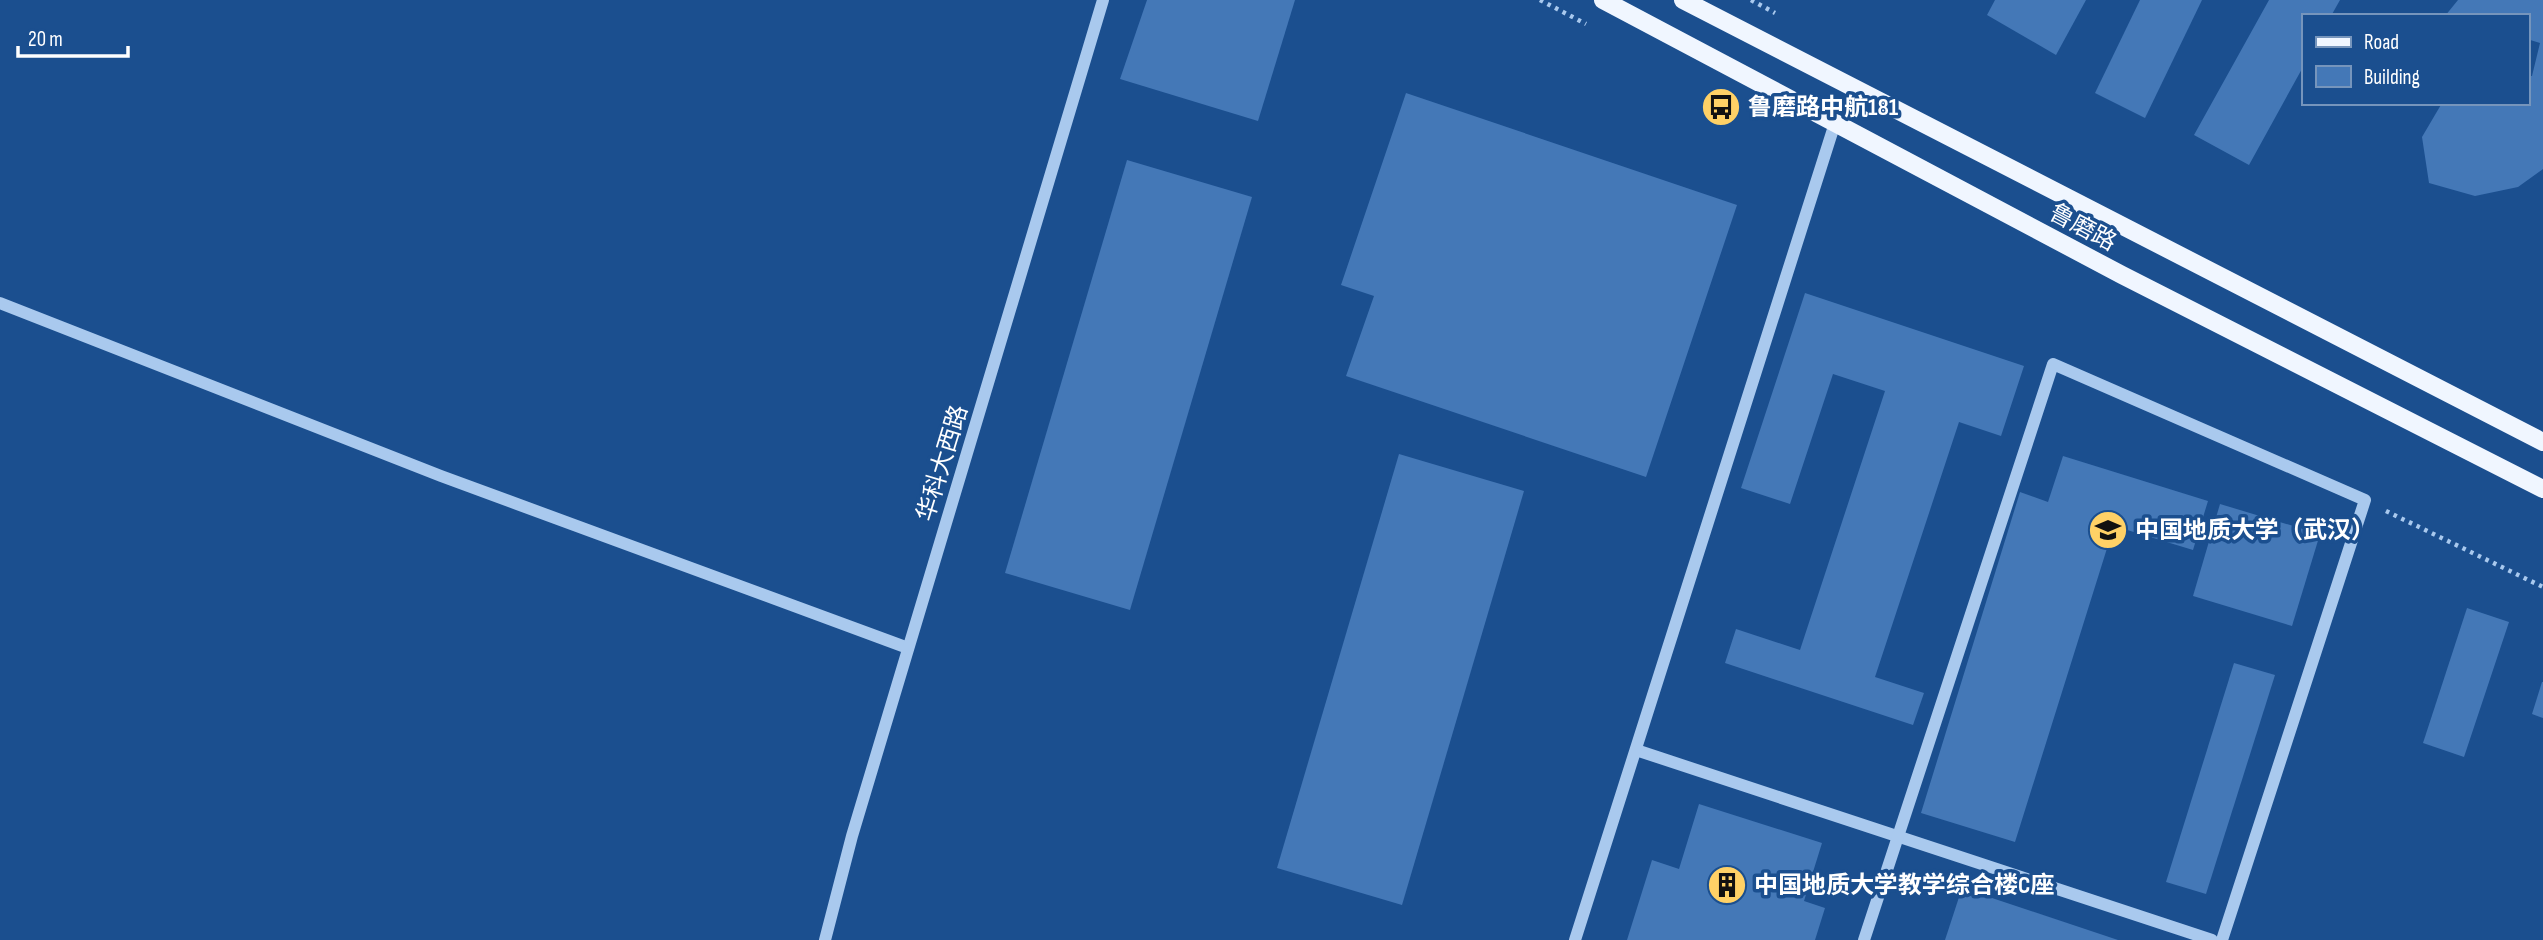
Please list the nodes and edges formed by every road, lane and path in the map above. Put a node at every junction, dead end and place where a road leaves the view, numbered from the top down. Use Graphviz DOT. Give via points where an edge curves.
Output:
graph roads {
  1 [pos="1103,0"];
  2 [pos="1603,0"];
  3 [pos="1683,0"];
  4 [pos="1835,123"];
  5 [pos="0,303"];
  6 [pos="2543,442"];
  7 [pos="2543,489"];
  8 [pos="2365,500"];
  9 [pos="2543,587"];
  10 [pos="908,648"];
  11 [pos="1636,750"];
  12 [pos="1898,835"];
  13 [pos="825,940"];
  14 [pos="1575,940"];
  15 [pos="1864,940"];
  16 [pos="2212,940"];
  17 [pos="2222,940"];
  1 -- 10 [label="street, 华科大西路"];
  2 -- 4 [label="main road, 鲁磨路"];
  3 -- 6 [label="main road, 鲁磨路"];
  4 -- 7 [label="main road, 鲁磨路"];
  4 -- 11 [label="street"];
  5 -- 10 [label="street" via="441,477"];
  8 -- 9 [label="path"];
  8 -- 12 [label="street" via="2053,364"];
  8 -- 17 [label="street"];
  10 -- 13 [label="street, 华科大西路"];
  11 -- 12 [label="street"];
  11 -- 14 [label="street"];
  12 -- 15 [label="street"];
  12 -- 16 [label="street"];
}
